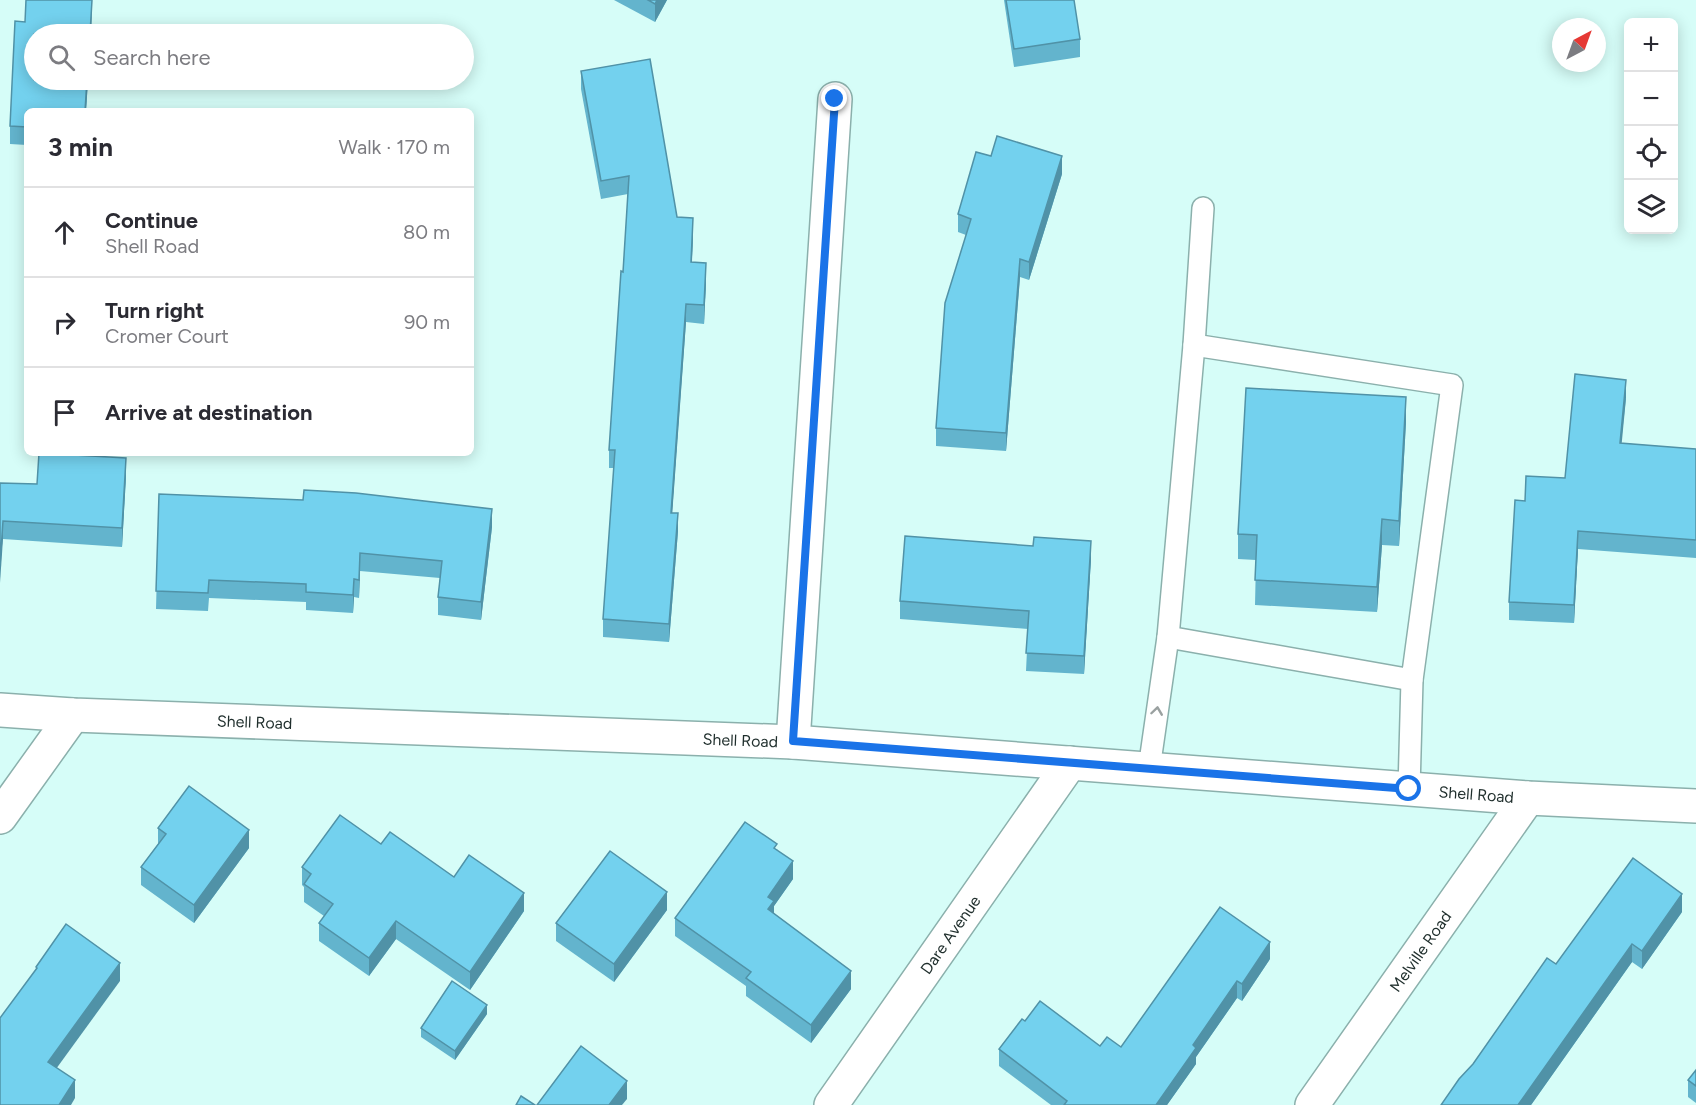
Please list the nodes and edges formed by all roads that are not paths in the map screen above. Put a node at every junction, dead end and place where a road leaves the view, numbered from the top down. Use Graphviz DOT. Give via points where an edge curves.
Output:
graph roads {
  1 [pos="835,99"];
  2 [pos="1203,208"];
  3 [pos="1194,345"];
  4 [pos="1168,637"];
  5 [pos="1412,680"];
  6 [pos="0,710"];
  7 [pos="73,715"];
  8 [pos="793,741"];
  9 [pos="1070,763"];
  10 [pos="1149,769"];
  11 [pos="1409,789"];
  12 [pos="1528,798"];
  13 [pos="1696,806"];
  14 [pos="0,817"];
  15 [pos="831,1105"];
  16 [pos="1312,1105"];
  1 -- 8 [label="street"];
  2 -- 3 [label="lane"];
  3 -- 4 [label="lane"];
  3 -- 5 [label="lane" via="1452,385"];
  4 -- 5 [label="lane"];
  10 -- 4 [label="lane, one-way"];
  5 -- 11 [label="lane"];
  6 -- 7 [label="street, Shell Road"];
  7 -- 8 [label="street, Shell Road"];
  7 -- 14 [label="street"];
  8 -- 9 [label="street, Shell Road"];
  9 -- 10 [label="street, Shell Road"];
  9 -- 15 [label="street, Dare Avenue"];
  10 -- 11 [label="street, Shell Road"];
  11 -- 12 [label="street, Shell Road"];
  12 -- 13 [label="street, Shell Road"];
  12 -- 16 [label="street, Melville Road"];
}
